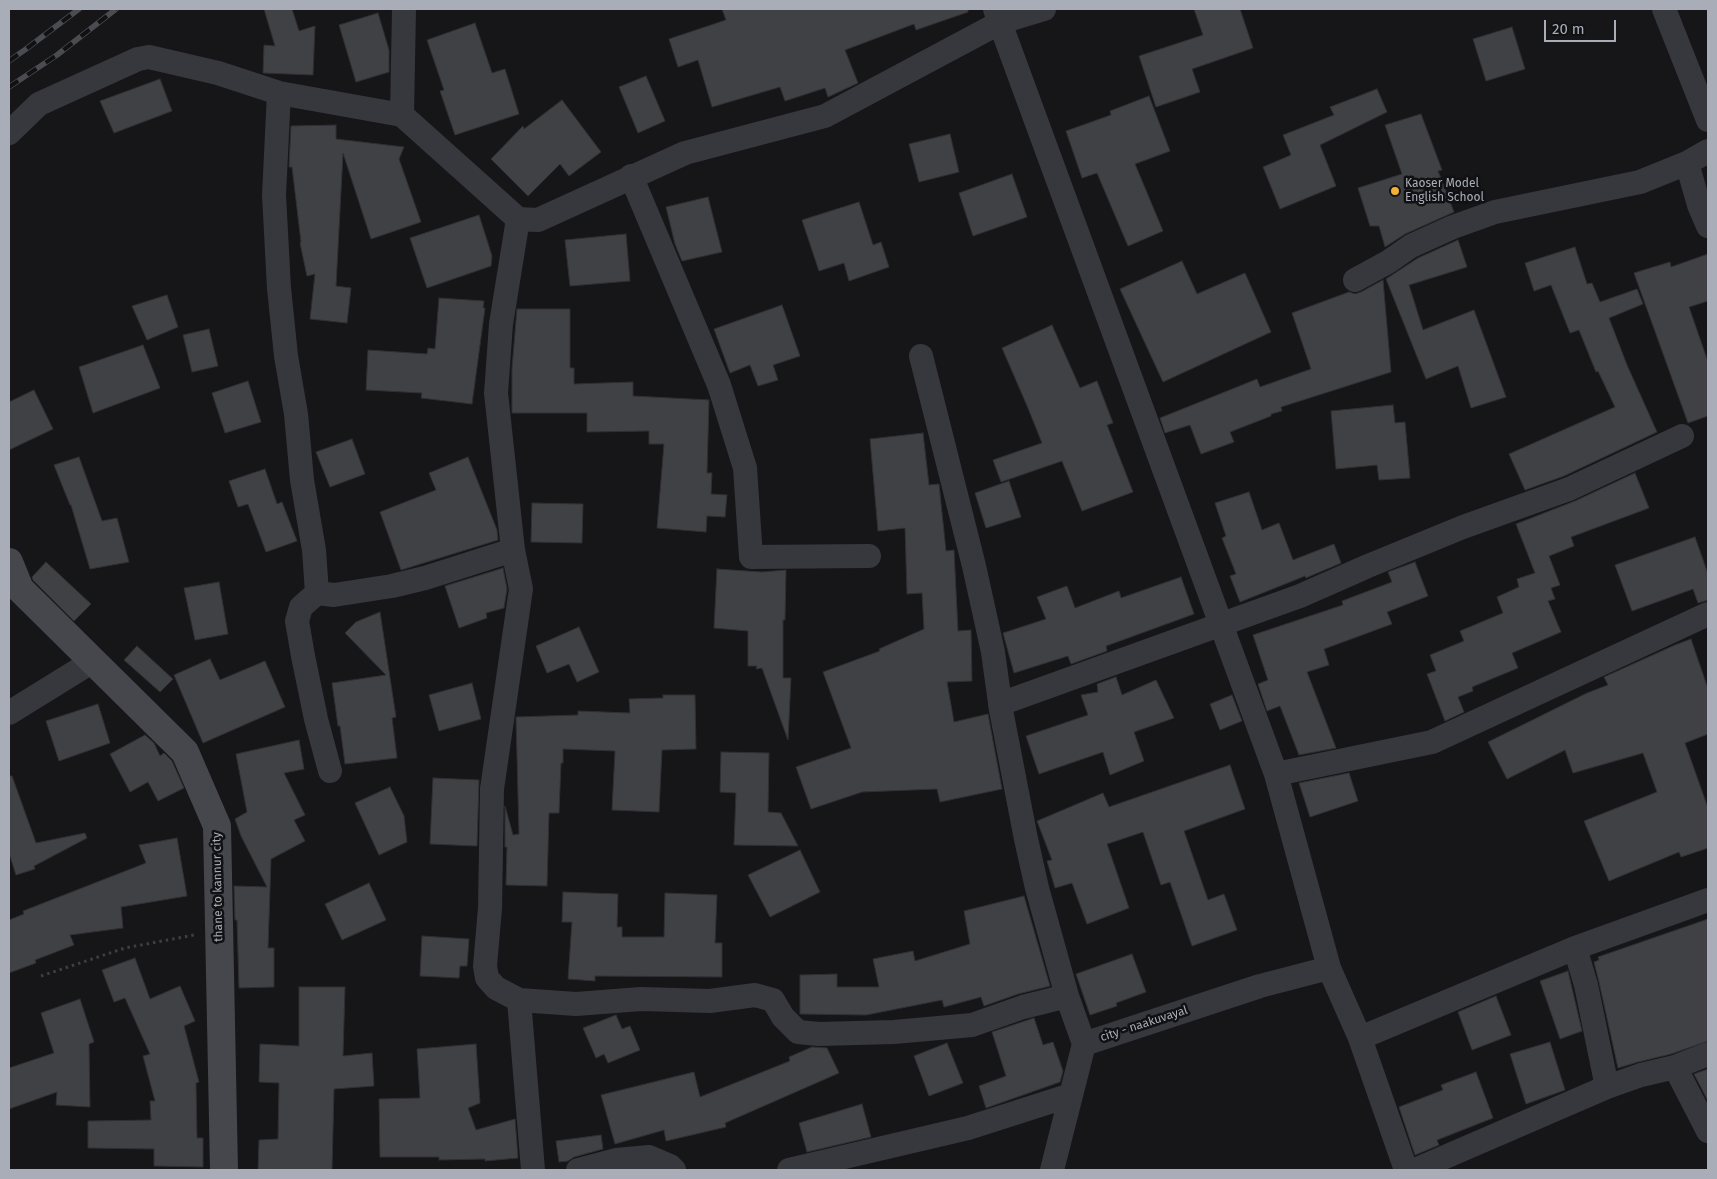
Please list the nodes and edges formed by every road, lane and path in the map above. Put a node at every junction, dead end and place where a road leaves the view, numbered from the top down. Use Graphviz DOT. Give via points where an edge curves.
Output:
graph roads {
  1 [pos="404,9"];
  2 [pos="1044,9"];
  3 [pos="1664,9"];
  4 [pos="998,16"];
  5 [pos="279,93"];
  6 [pos="402,115"];
  7 [pos="1708,120"];
  8 [pos="9,133"];
  9 [pos="1708,151"];
  10 [pos="1687,162"];
  11 [pos="631,176"];
  12 [pos="518,219"];
  13 [pos="1708,226"];
  14 [pos="1355,280"];
  15 [pos="920,356"];
  16 [pos="1682,436"];
  17 [pos="514,550"];
  18 [pos="869,556"];
  19 [pos="9,562"];
  20 [pos="317,593"];
  21 [pos="1708,614"];
  22 [pos="1222,625"];
  23 [pos="93,661"];
  24 [pos="1000,704"];
  25 [pos="9,713"];
  26 [pos="330,771"];
  27 [pos="1276,774"];
  28 [pos="1708,900"];
  29 [pos="219,931"];
  30 [pos="1575,948"];
  31 [pos="1329,968"];
  32 [pos="41,976"];
  33 [pos="1067,996"];
  34 [pos="519,1000"];
  35 [pos="1360,1038"];
  36 [pos="1084,1044"];
  37 [pos="1708,1054"];
  38 [pos="1675,1067"];
  39 [pos="1607,1088"];
  40 [pos="1072,1095"];
  41 [pos="1708,1131"];
  42 [pos="224,1170"];
  43 [pos="533,1170"];
  44 [pos="578,1170"];
  45 [pos="674,1170"];
  46 [pos="789,1170"];
  47 [pos="1052,1170"];
  48 [pos="1406,1170"];
  49 [pos="1416,1170"];
  1 -- 6 [label="street"];
  2 -- 4 [label="street"];
  3 -- 7 [label="street"];
  4 -- 11 [label="street" via="825,116 685,152"];
  4 -- 22 [label="street"];
  5 -- 6 [label="street"];
  5 -- 8 [label="street" via="218,73 149,57 39,104"];
  5 -- 20 [label="street" via="274,195 279,288"];
  6 -- 12 [label="street"];
  9 -- 10 [label="street"];
  10 -- 13 [label="street"];
  10 -- 14 [label="street" via="1640,182 1495,212 1411,246"];
  11 -- 12 [label="street" via="538,220"];
  11 -- 18 [label="street" via="719,385 745,468 751,557"];
  12 -- 17 [label="street" via="501,324 496,393"];
  15 -- 24 [label="street" via="974,566 993,652"];
  16 -- 22 [label="street" via="1569,489 1463,527 1300,596"];
  17 -- 20 [label="street" via="392,586 334,595"];
  17 -- 34 [label="street" via="521,589 492,789 490,908 485,966 487,978 496,988"];
  19 -- 23 [label="street, thane to kannur city" via="20,589"];
  20 -- 26 [label="street" via="301,607 297,621 316,719"];
  21 -- 27 [label="street" via="1432,742"];
  22 -- 24 [label="street"];
  22 -- 27 [label="street"];
  23 -- 25 [label="street"];
  23 -- 29 [label="street, thane to kannur city" via="185,752 217,826"];
  24 -- 33 [label="street" via="1028,847"];
  27 -- 31 [label="street"];
  28 -- 30 [label="street"];
  29 -- 32 [label="path" via="125,948"];
  29 -- 42 [label="street, thane to kannur city"];
  30 -- 35 [label="street"];
  30 -- 39 [label="street"];
  31 -- 35 [label="street"];
  31 -- 36 [label="street, city - naakuvayal" via="1260,986"];
  33 -- 34 [label="street" via="972,1025 819,1034 798,1032 783,1017 773,1000 755,996 710,1001 641,999 576,1004"];
  33 -- 36 [label="street"];
  34 -- 43 [label="street"];
  35 -- 48 [label="street"];
  36 -- 40 [label="street, city - naakuvayal"];
  37 -- 38 [label="street"];
  38 -- 39 [label="street"];
  38 -- 41 [label="street"];
  39 -- 49 [label="street"];
  40 -- 46 [label="street" via="968,1128"];
  40 -- 47 [label="street, city - naakuvayal"];
  44 -- 45 [label="street" via="616,1160 649,1157"];
}
